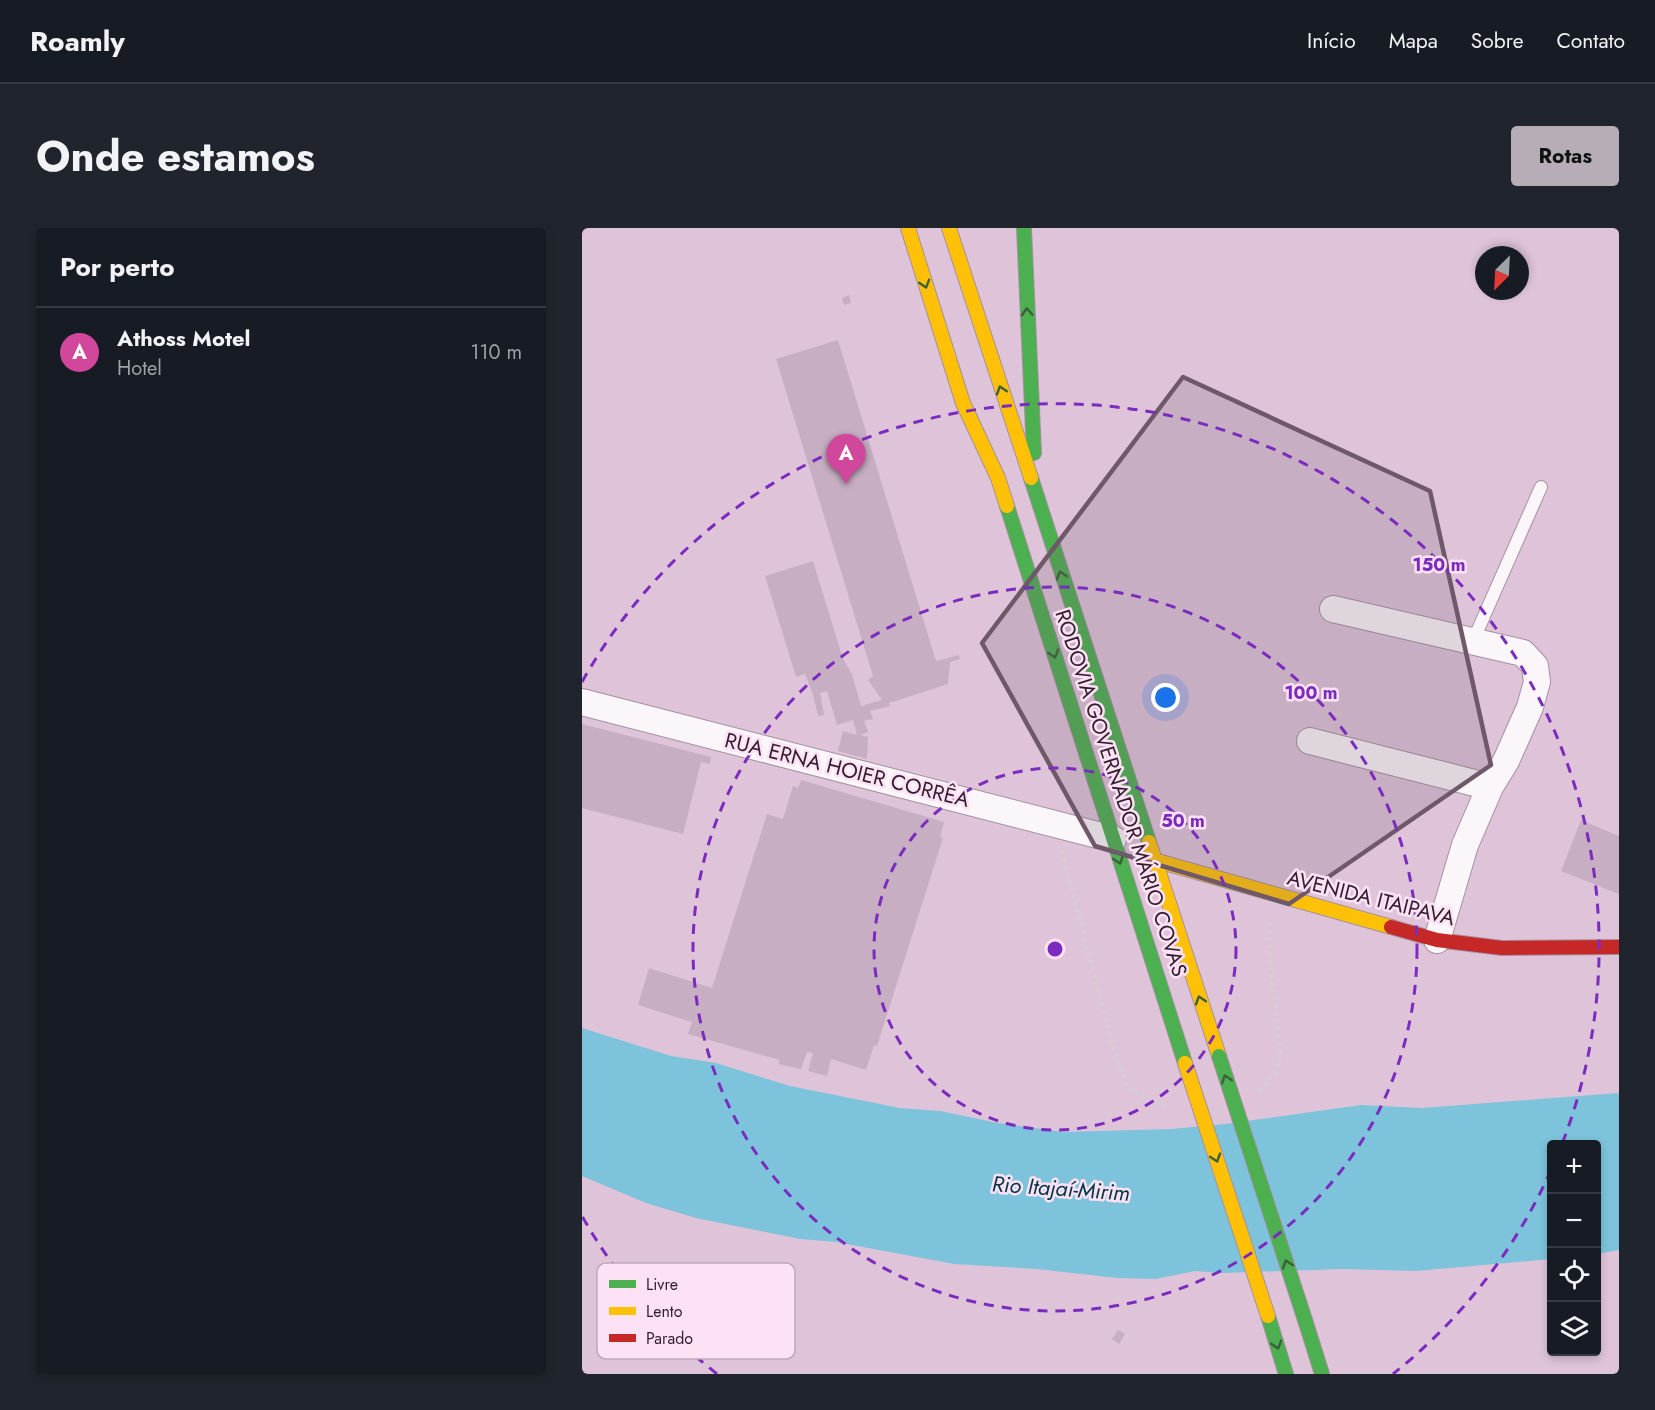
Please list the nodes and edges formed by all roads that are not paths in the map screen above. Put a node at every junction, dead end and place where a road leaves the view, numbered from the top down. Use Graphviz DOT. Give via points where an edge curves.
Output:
graph roads {
  1 [pos="908,228"];
  2 [pos="949,228"];
  3 [pos="1024,228"];
  4 [pos="907,272"];
  5 [pos="963,403"];
  6 [pos="1541,487"];
  7 [pos="1036,496"];
  8 [pos="1333,609"];
  9 [pos="1473,641"];
  10 [pos="582,702"];
  11 [pos="1310,741"];
  12 [pos="1490,787"];
  13 [pos="1113,839"];
  14 [pos="1154,860"];
  15 [pos="1437,940"];
  16 [pos="1619,947"];
  17 [pos="1286,1374"];
  18 [pos="1322,1374"];
  1 -- 5 [label="main road, RODOVIA GOVERNADOR MÁRIO COVAS, one-way"];
  7 -- 2 [label="main road, RODOVIA GOVERNADOR MÁRIO COVAS, one-way"];
  7 -- 3 [label="main road, one-way"];
  4 -- 5 [label="main road"];
  5 -- 13 [label="main road, RODOVIA GOVERNADOR MÁRIO COVAS, one-way" via="998,478"];
  6 -- 9 [label="lane"];
  14 -- 7 [label="main road, RODOVIA GOVERNADOR MÁRIO COVAS, one-way"];
  8 -- 9 [label="street"];
  9 -- 12 [label="street" via="1523,653 1535,666 1537,682 1519,734"];
  10 -- 13 [label="street, RUA ERNA HOIER CORRÊA"];
  11 -- 12 [label="street"];
  12 -- 15 [label="street" via="1465,845"];
  13 -- 17 [label="main road, RODOVIA GOVERNADOR MÁRIO COVAS, one-way, bridge"];
  14 -- 15 [label="main road, AVENIDA ITAIPAVA"];
  18 -- 14 [label="main road, RODOVIA GOVERNADOR MÁRIO COVAS, one-way, bridge"];
  15 -- 16 [label="main road, AVENIDA ITAIPAVA" via="1502,948"];
}
